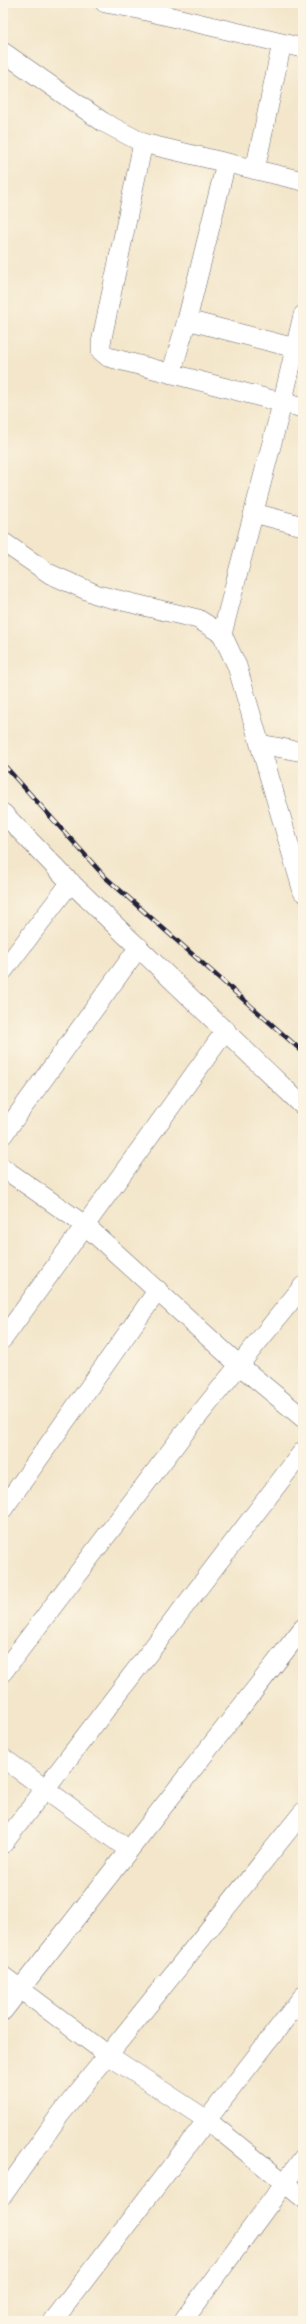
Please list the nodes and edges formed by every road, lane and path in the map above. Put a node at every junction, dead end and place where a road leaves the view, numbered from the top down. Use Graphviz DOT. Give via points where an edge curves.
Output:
graph roads {
  1 [pos="105,3"];
  2 [pos="282,43"];
  3 [pos="303,48"];
  4 [pos="3,52"];
  5 [pos="143,143"];
  6 [pos="226,163"];
  7 [pos="255,170"];
  8 [pos="303,181"];
  9 [pos="303,315"];
  10 [pos="187,320"];
  11 [pos="296,348"];
  12 [pos="171,374"];
  13 [pos="282,404"];
  14 [pos="303,408"];
  15 [pos="254,513"];
  16 [pos="303,526"];
  17 [pos="3,542"];
  18 [pos="222,634"];
  19 [pos="260,744"];
  20 [pos="303,752"];
  21 [pos="3,813"];
  22 [pos="71,882"];
  23 [pos="303,892"];
  24 [pos="139,947"];
  25 [pos="3,970"];
  26 [pos="226,1030"];
  27 [pos="303,1106"];
  28 [pos="3,1135"];
  29 [pos="3,1168"];
  30 [pos="86,1226"];
  31 [pos="303,1286"];
  32 [pos="158,1290"];
  33 [pos="3,1339"];
  34 [pos="239,1365"];
  35 [pos="303,1418"];
  36 [pos="303,1451"];
  37 [pos="3,1509"];
  38 [pos="302,1633"];
  39 [pos="3,1672"];
  40 [pos="3,1758"];
  41 [pos="45,1788"];
  42 [pos="303,1812"];
  43 [pos="3,1844"];
  44 [pos="129,1850"];
  45 [pos="3,1976"];
  46 [pos="21,1989"];
  47 [pos="303,1996"];
  48 [pos="3,2011"];
  49 [pos="108,2055"];
  50 [pos="207,2120"];
  51 [pos="303,2158"];
  52 [pos="284,2182"];
  53 [pos="3,2195"];
  54 [pos="303,2198"];
  55 [pos="53,2321"];
  56 [pos="183,2321"];
  1 -- 2 [label="street"];
  2 -- 3 [label="street"];
  2 -- 7 [label="street"];
  4 -- 5 [label="street" via="103,122"];
  5 -- 6 [label="street"];
  5 -- 12 [label="street" via="101,343 102,351 108,357"];
  6 -- 7 [label="street"];
  6 -- 10 [label="street"];
  7 -- 8 [label="street"];
  9 -- 11 [label="street"];
  10 -- 11 [label="street"];
  10 -- 12 [label="street"];
  11 -- 13 [label="street"];
  12 -- 13 [label="street"];
  13 -- 14 [label="street"];
  13 -- 15 [label="street"];
  15 -- 16 [label="street"];
  15 -- 18 [label="street"];
  17 -- 18 [label="street" via="50,574 98,595 198,619"];
  18 -- 19 [label="street" via="237,666"];
  19 -- 20 [label="street"];
  19 -- 23 [label="street"];
  21 -- 22 [label="street"];
  22 -- 24 [label="street"];
  22 -- 25 [label="street"];
  24 -- 26 [label="street"];
  24 -- 28 [label="street"];
  26 -- 27 [label="street"];
  26 -- 30 [label="street"];
  29 -- 30 [label="street"];
  30 -- 32 [label="street"];
  30 -- 33 [label="street"];
  31 -- 34 [label="street"];
  32 -- 34 [label="street"];
  32 -- 37 [label="street"];
  34 -- 35 [label="street"];
  34 -- 39 [label="street"];
  36 -- 41 [label="street"];
  38 -- 44 [label="street"];
  40 -- 41 [label="street"];
  41 -- 43 [label="street"];
  41 -- 44 [label="street"];
  42 -- 49 [label="street"];
  44 -- 46 [label="street"];
  45 -- 46 [label="street"];
  46 -- 48 [label="street"];
  46 -- 49 [label="street"];
  47 -- 50 [label="street"];
  49 -- 50 [label="street"];
  49 -- 53 [label="street" via="59,2116"];
  50 -- 52 [label="street"];
  50 -- 55 [label="street"];
  51 -- 52 [label="street"];
  52 -- 54 [label="street"];
  52 -- 56 [label="street"];
}
